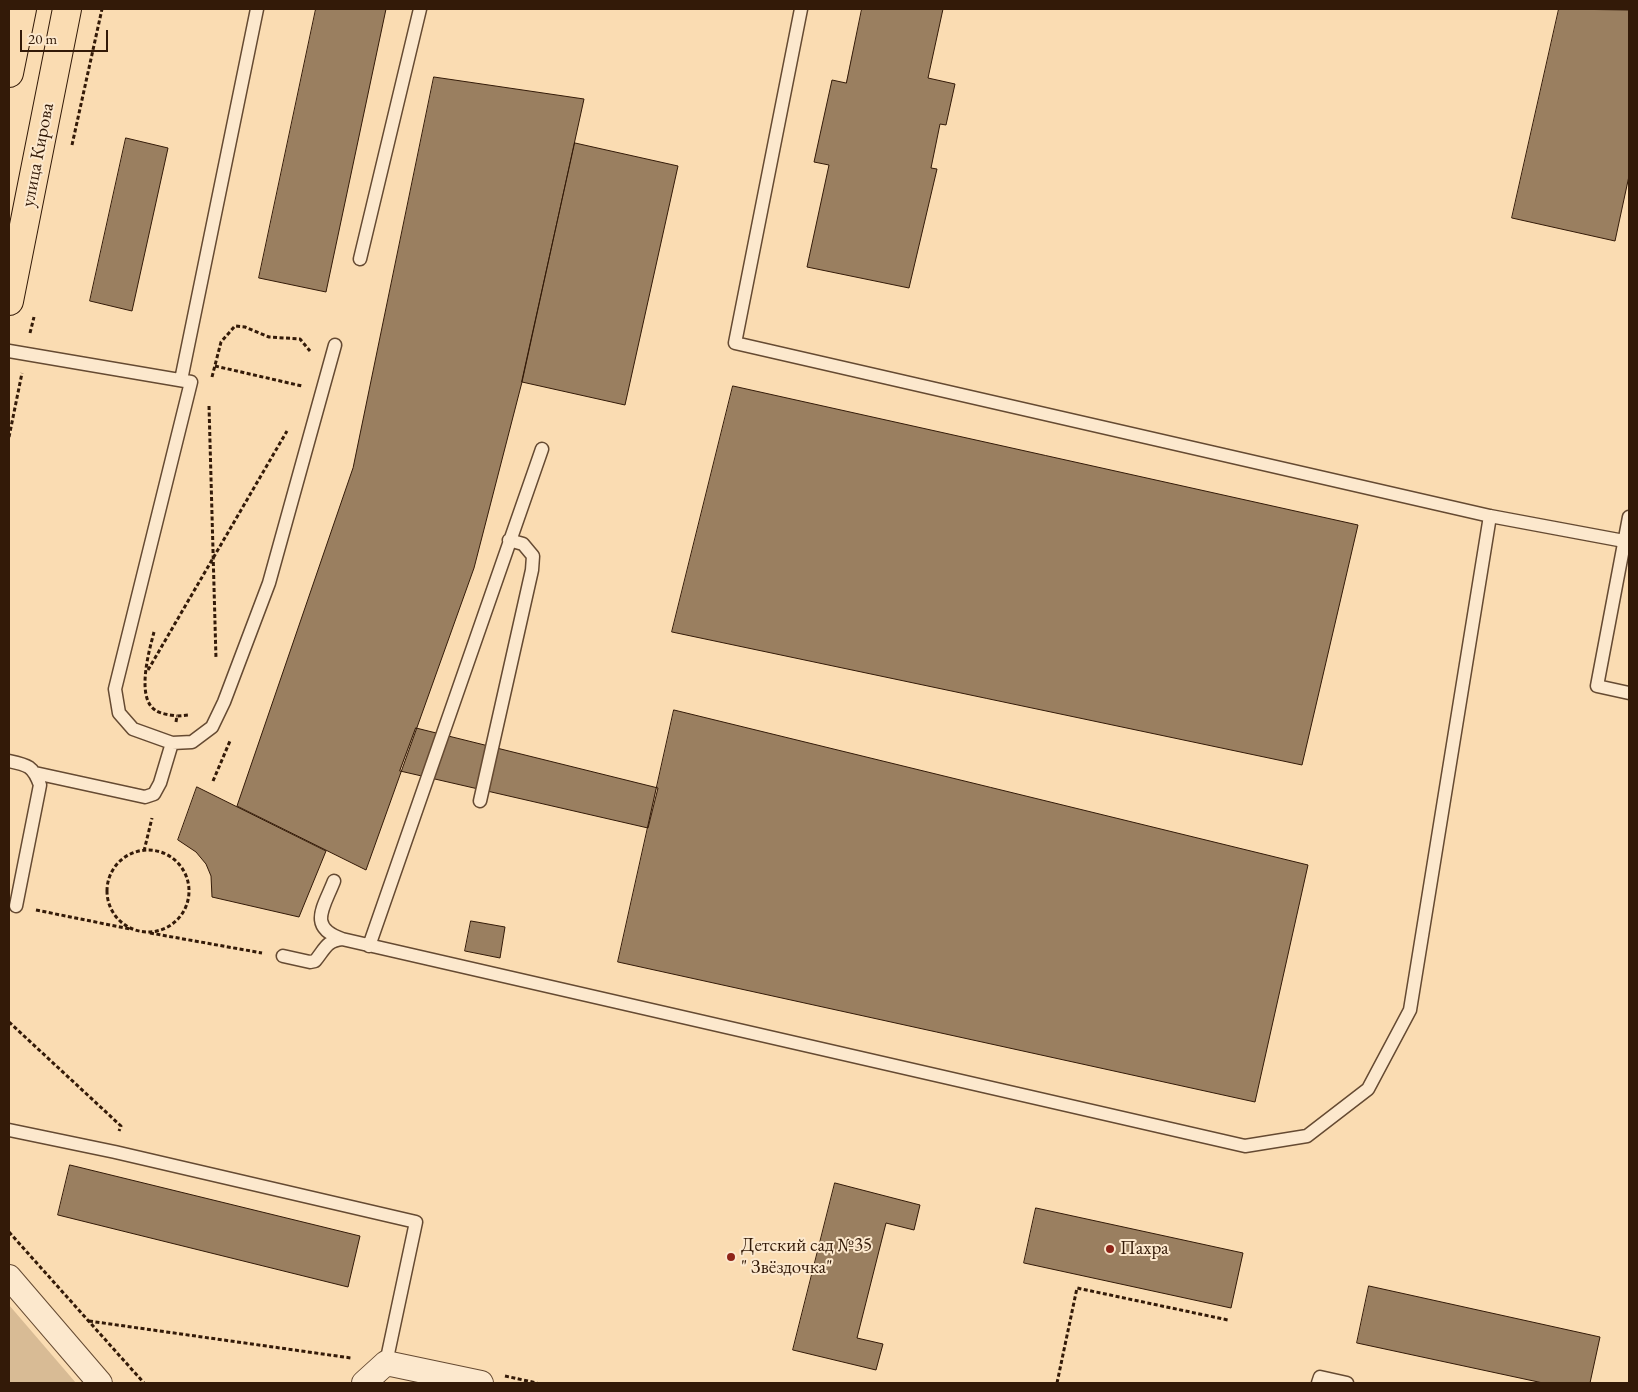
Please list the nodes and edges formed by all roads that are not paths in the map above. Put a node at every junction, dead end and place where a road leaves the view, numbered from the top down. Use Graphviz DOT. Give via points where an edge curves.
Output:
graph roads {
  1 [pos="22,9"];
  2 [pos="67,9"];
  3 [pos="257,9"];
  4 [pos="420,9"];
  5 [pos="801,9"];
  6 [pos="9,73"];
  7 [pos="360,259"];
  8 [pos="9,301"];
  9 [pos="335,345"];
  10 [pos="9,351"];
  11 [pos="181,380"];
  12 [pos="542,449"];
  13 [pos="1490,516"];
  14 [pos="1629,517"];
  15 [pos="509,540"];
  16 [pos="1624,541"];
  17 [pos="1629,692"];
  18 [pos="172,742"];
  19 [pos="9,761"];
  20 [pos="35,773"];
  21 [pos="480,801"];
  22 [pos="334,881"];
  23 [pos="16,906"];
  24 [pos="342,939"];
  25 [pos="369,946"];
  26 [pos="283,956"];
  27 [pos="9,1130"];
  28 [pos="9,1277"];
  29 [pos="386,1364"];
  30 [pos="100,1383"];
  31 [pos="364,1383"];
  32 [pos="480,1383"];
  33 [pos="1318,1383"];
  34 [pos="1347,1383"];
  1 -- 6 [label="main road"];
  2 -- 8 [label="main road, улица Кирова"];
  3 -- 11 [label="lane"];
  4 -- 7 [label="lane"];
  5 -- 13 [label="lane" via="735,343"];
  9 -- 18 [label="lane" via="269,583 224,702 212,727 192,742"];
  10 -- 11 [label="lane"];
  11 -- 18 [label="lane" via="191,382 114,689 119,713 133,729"];
  12 -- 15 [label="lane"];
  13 -- 16 [label="lane"];
  13 -- 25 [label="lane" via="1410,1010 1368,1090 1307,1136 1245,1146"];
  14 -- 16 [label="lane"];
  15 -- 21 [label="lane" via="523,544 533,556 532,570"];
  15 -- 25 [label="lane"];
  16 -- 17 [label="lane" via="1597,686"];
  18 -- 20 [label="lane" via="160,783 154,794 146,797"];
  19 -- 20 [label="lane" via="26,764"];
  20 -- 23 [label="lane" via="40,785"];
  22 -- 24 [label="lane" via="320,919 330,935"];
  24 -- 25 [label="lane"];
  24 -- 26 [label="lane" via="331,940 315,961"];
  27 -- 29 [label="lane" via="416,1222"];
  28 -- 30 [label="street"];
  29 -- 31 [label="street"];
  29 -- 32 [label="street"];
  33 -- 34 [label="lane" via="1320,1377"];
}
